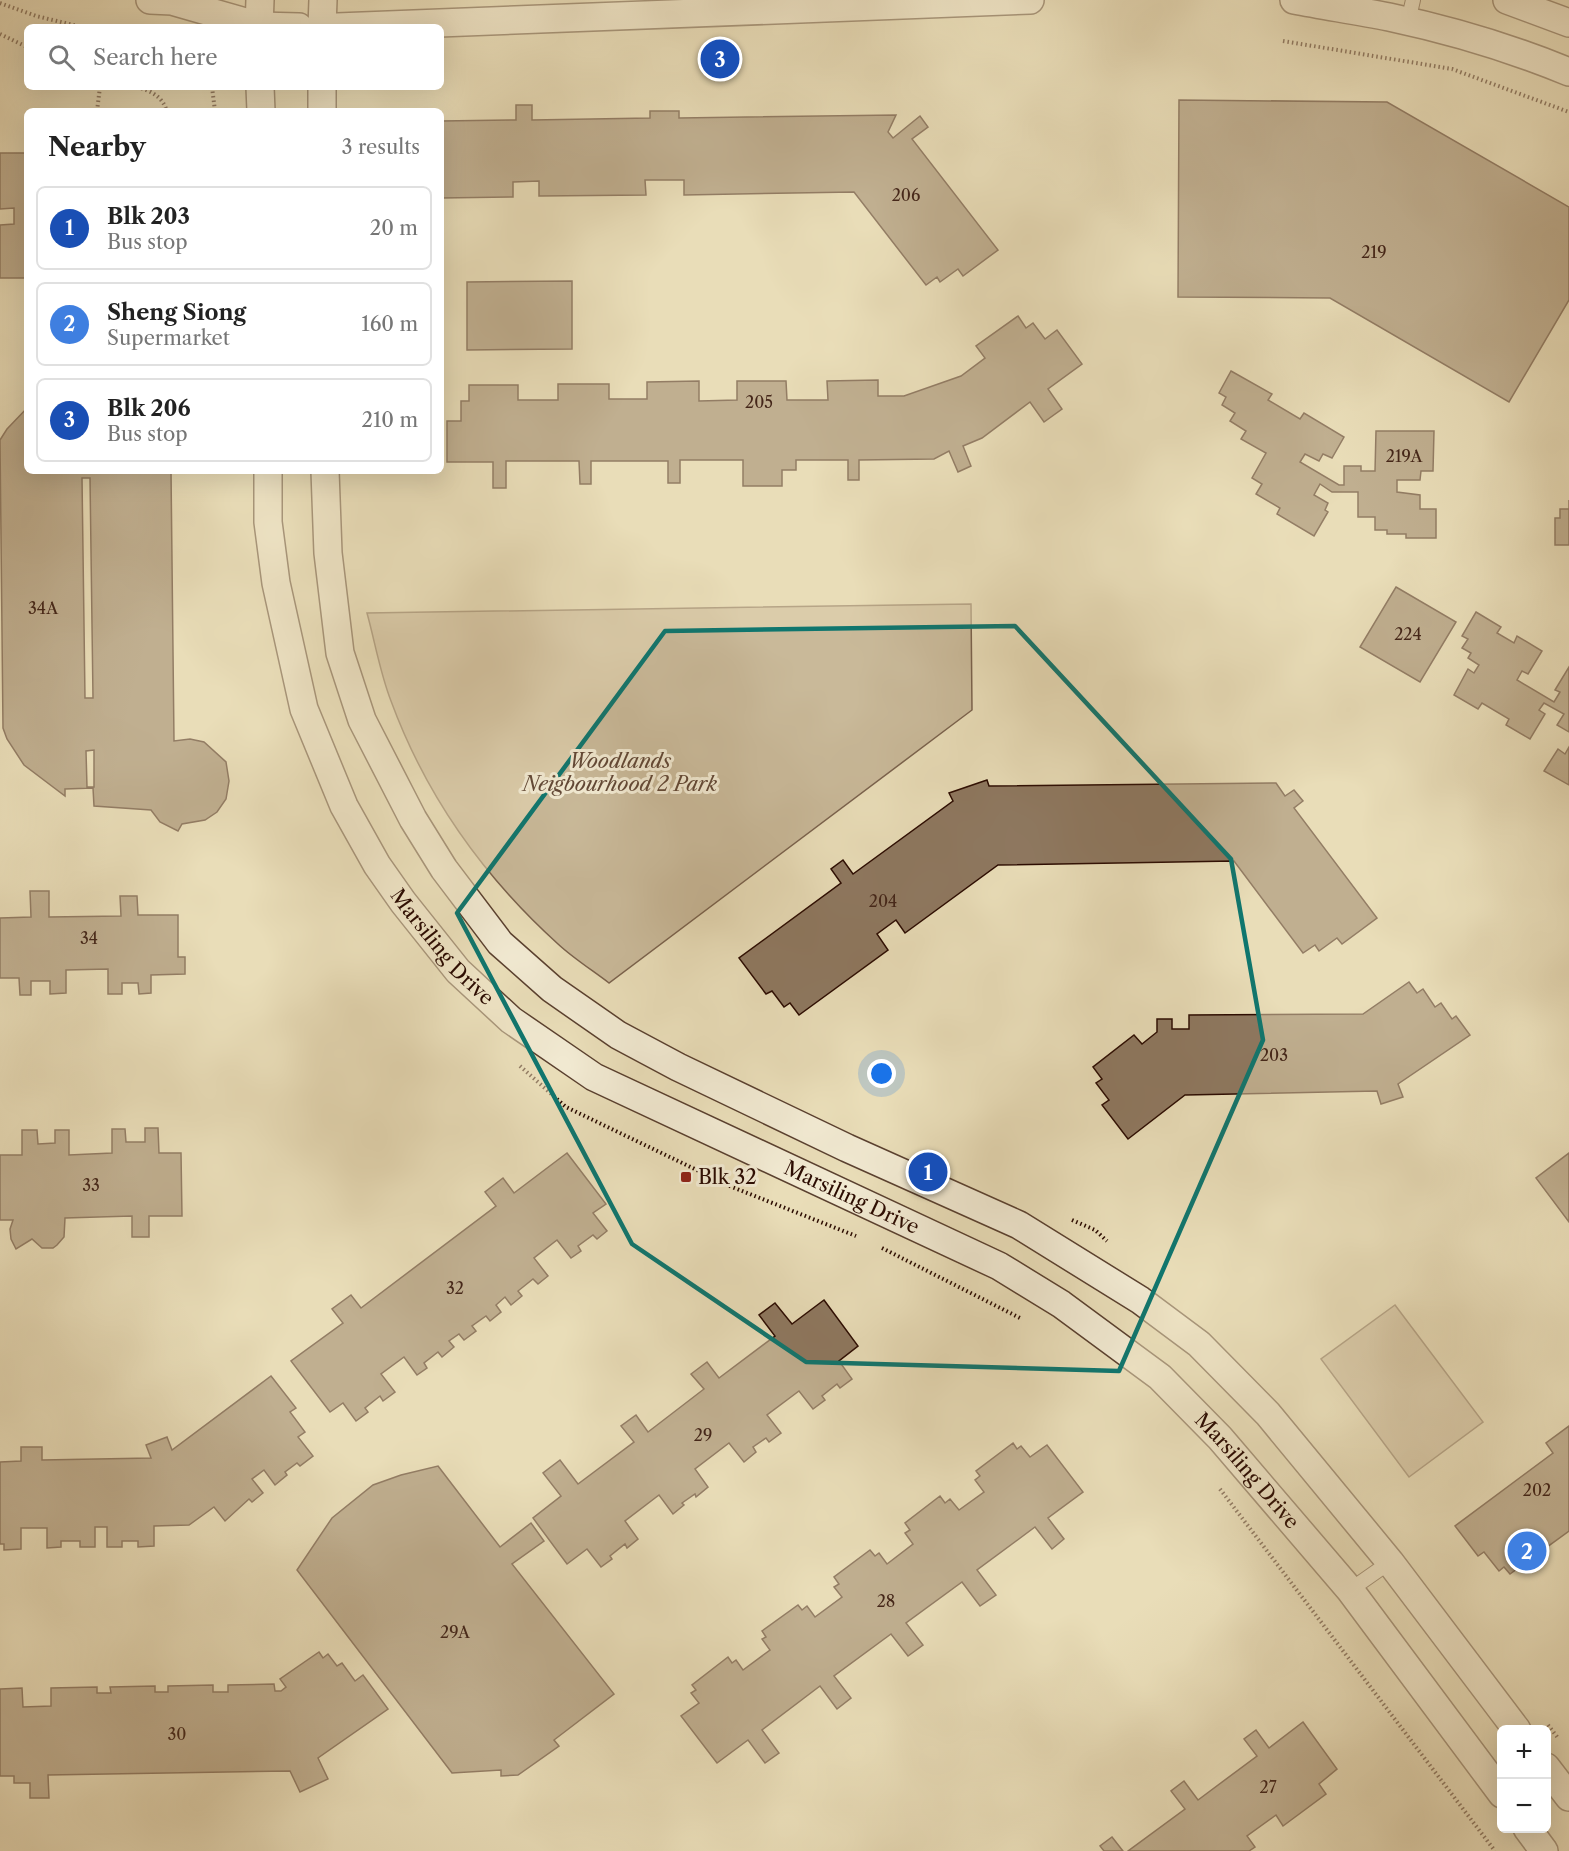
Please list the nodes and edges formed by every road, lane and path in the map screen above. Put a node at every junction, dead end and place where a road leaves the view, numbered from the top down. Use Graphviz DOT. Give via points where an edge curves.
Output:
graph roads {
  1 [pos="150,0"];
  2 [pos="174,0"];
  3 [pos="323,0"];
  4 [pos="1030,0"];
  5 [pos="1294,0"];
  6 [pos="1507,0"];
  7 [pos="0,3"];
  8 [pos="1410,11"];
  9 [pos="259,18"];
  10 [pos="1569,23"];
  11 [pos="69,24"];
  12 [pos="286,24"];
  13 [pos="322,24"];
  14 [pos="415,24"];
  15 [pos="0,34"];
  16 [pos="1283,41"];
  17 [pos="24,46"];
  18 [pos="1569,72"];
  19 [pos="100,90"];
  20 [pos="146,90"];
  21 [pos="212,90"];
  22 [pos="260,90"];
  23 [pos="322,90"];
  24 [pos="97,108"];
  25 [pos="165,108"];
  26 [pos="215,108"];
  27 [pos="261,108"];
  28 [pos="322,108"];
  29 [pos="1569,112"];
  30 [pos="268,474"];
  31 [pos="325,474"];
  32 [pos="1063,1215"];
  33 [pos="1112,1245"];
  34 [pos="1216,1484"];
  35 [pos="1390,1562"];
  36 [pos="1350,1590"];
  37 [pos="1514,1725"];
  38 [pos="1551,1774"];
  39 [pos="1497,1787"];
  40 [pos="1569,1797"];
  41 [pos="1531,1833"];
  42 [pos="1495,1851"];
  43 [pos="1544,1851"];
  1 -- 2 [label="street"];
  2 -- 9 [label="street"];
  3 -- 13 [label="street"];
  4 -- 14 [label="street"];
  5 -- 8 [label="street"];
  6 -- 10 [label="street"];
  7 -- 11 [label="path"];
  8 -- 18 [label="street"];
  9 -- 12 [label="street"];
  15 -- 17 [label="path"];
  16 -- 29 [label="path" via="1452,69"];
  19 -- 24 [label="path"];
  20 -- 25 [label="path" via="160,98"];
  21 -- 26 [label="path"];
  22 -- 27 [label="street"];
  23 -- 28 [label="street"];
  30 -- 36 [label="street, Marsiling Drive" via="268,522 276,583 304,709 344,806 377,865 458,971 511,1020 594,1077 999,1266 1061,1304 1160,1377 1220,1438"];
  31 -- 35 [label="street" via="328,553 340,653 362,720 412,819 500,943 552,989 618,1035 847,1149 1019,1225 1140,1300 1199,1344 1268,1413"];
  32 -- 33 [label="path" via="1095,1230"];
  34 -- 42 [label="path"];
  35 -- 36 [label="lane"];
  35 -- 37 [label="street"];
  36 -- 39 [label="street, Marsiling Drive"];
  38 -- 40 [label="street"];
  41 -- 43 [label="street"];
}
